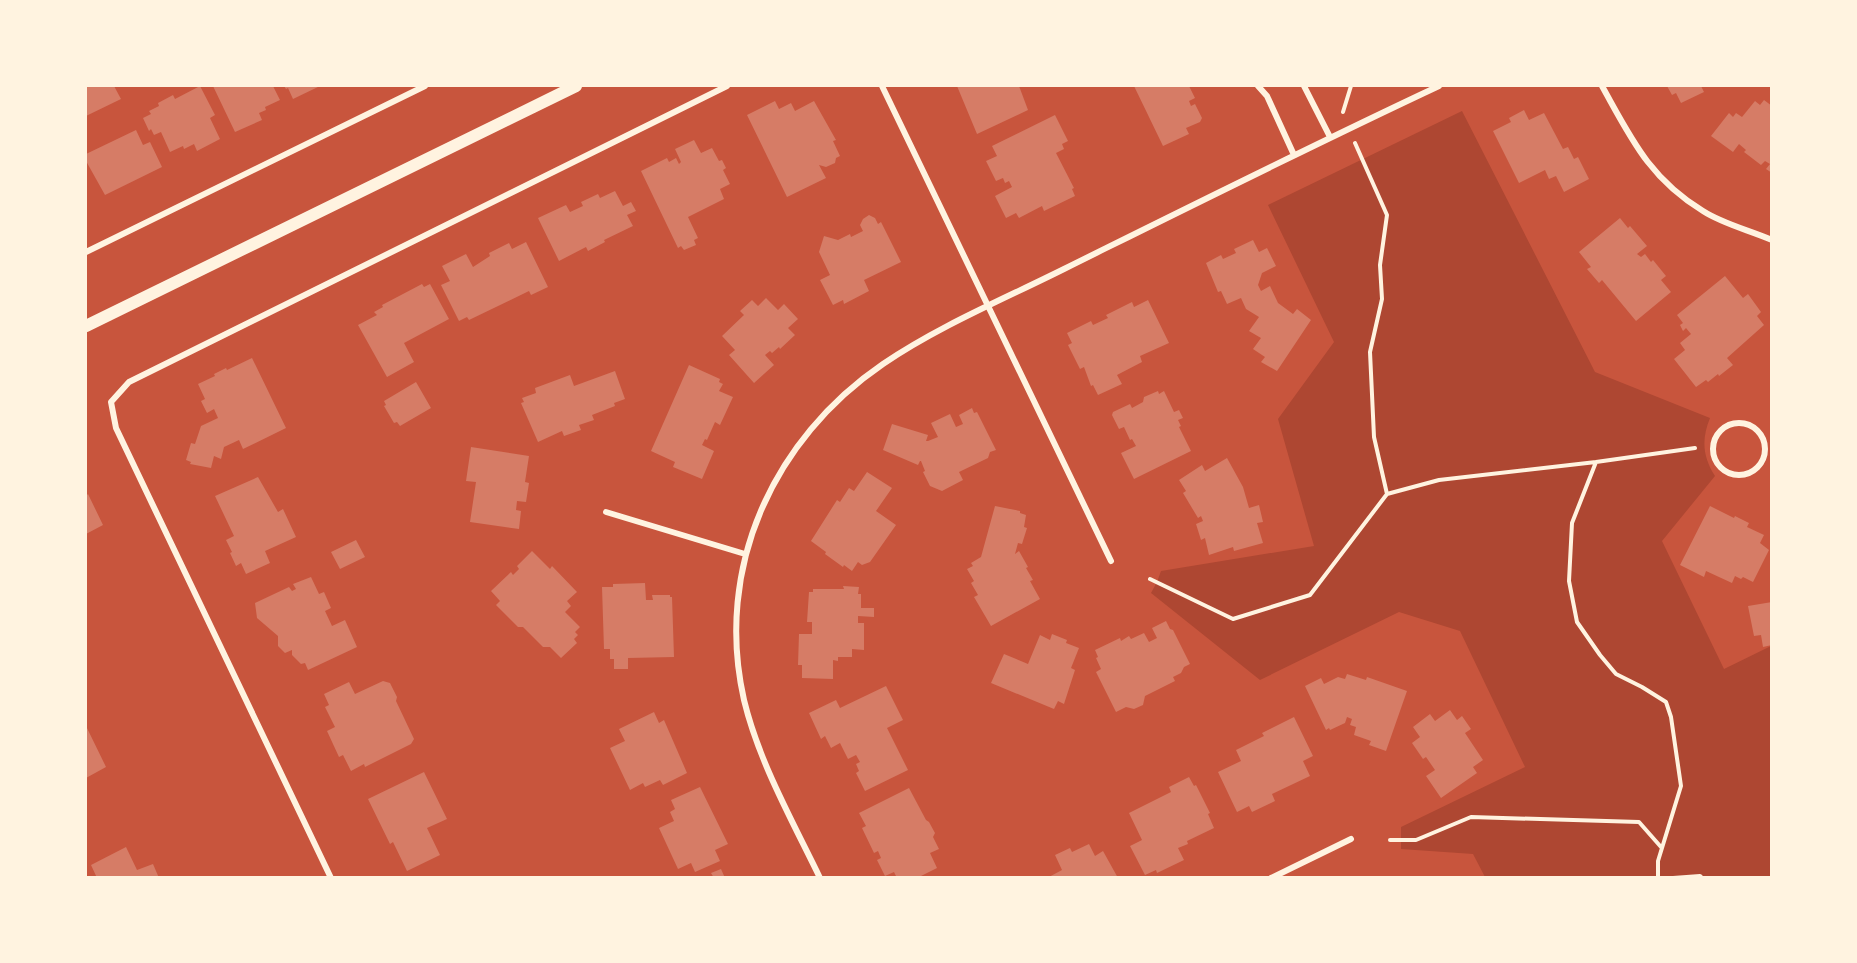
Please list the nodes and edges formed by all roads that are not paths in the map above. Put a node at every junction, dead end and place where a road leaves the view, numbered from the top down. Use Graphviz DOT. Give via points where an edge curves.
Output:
graph roads {
  1 [pos="425,86"];
  2 [pos="576,86"];
  3 [pos="727,86"];
  4 [pos="882,86"];
  5 [pos="1258,86"];
  6 [pos="1304,86"];
  7 [pos="1439,86"];
  8 [pos="1602,86"];
  9 [pos="1330,137"];
  10 [pos="1294,155"];
  11 [pos="1772,240"];
  12 [pos="86,252"];
  13 [pos="988,307"];
  14 [pos="86,326"];
  15 [pos="1772,437"];
  16 [pos="1764,442"];
  17 [pos="606,513"];
  18 [pos="745,554"];
  19 [pos="1111,561"];
  20 [pos="1351,839"];
  21 [pos="331,878"];
  22 [pos="820,878"];
  23 [pos="1272,878"];
  1 -- 12 [label="street"];
  2 -- 14 [label="main road"];
  3 -- 21 [label="street" via="129,382 111,402 116,428"];
  4 -- 13 [label="street"];
  5 -- 10 [label="street" via="1267,96"];
  6 -- 9 [label="street"];
  7 -- 9 [label="street"];
  8 -- 11 [label="street" via="1648,164 1674,191 1704,212"];
  9 -- 10 [label="street"];
  10 -- 13 [label="street"];
  13 -- 18 [label="street" via="881,365 821,416 774,481"];
  13 -- 19 [label="street"];
  15 -- 16 [label="street"];
  16 -- 16 [label="street" via="1759,466 1745,475 1721,469 1713,454 1720,430 1736,423 1754,427"];
  17 -- 18 [label="street"];
  18 -- 22 [label="street" via="736,622 744,698 754,736"];
  20 -- 23 [label="street"];
}
